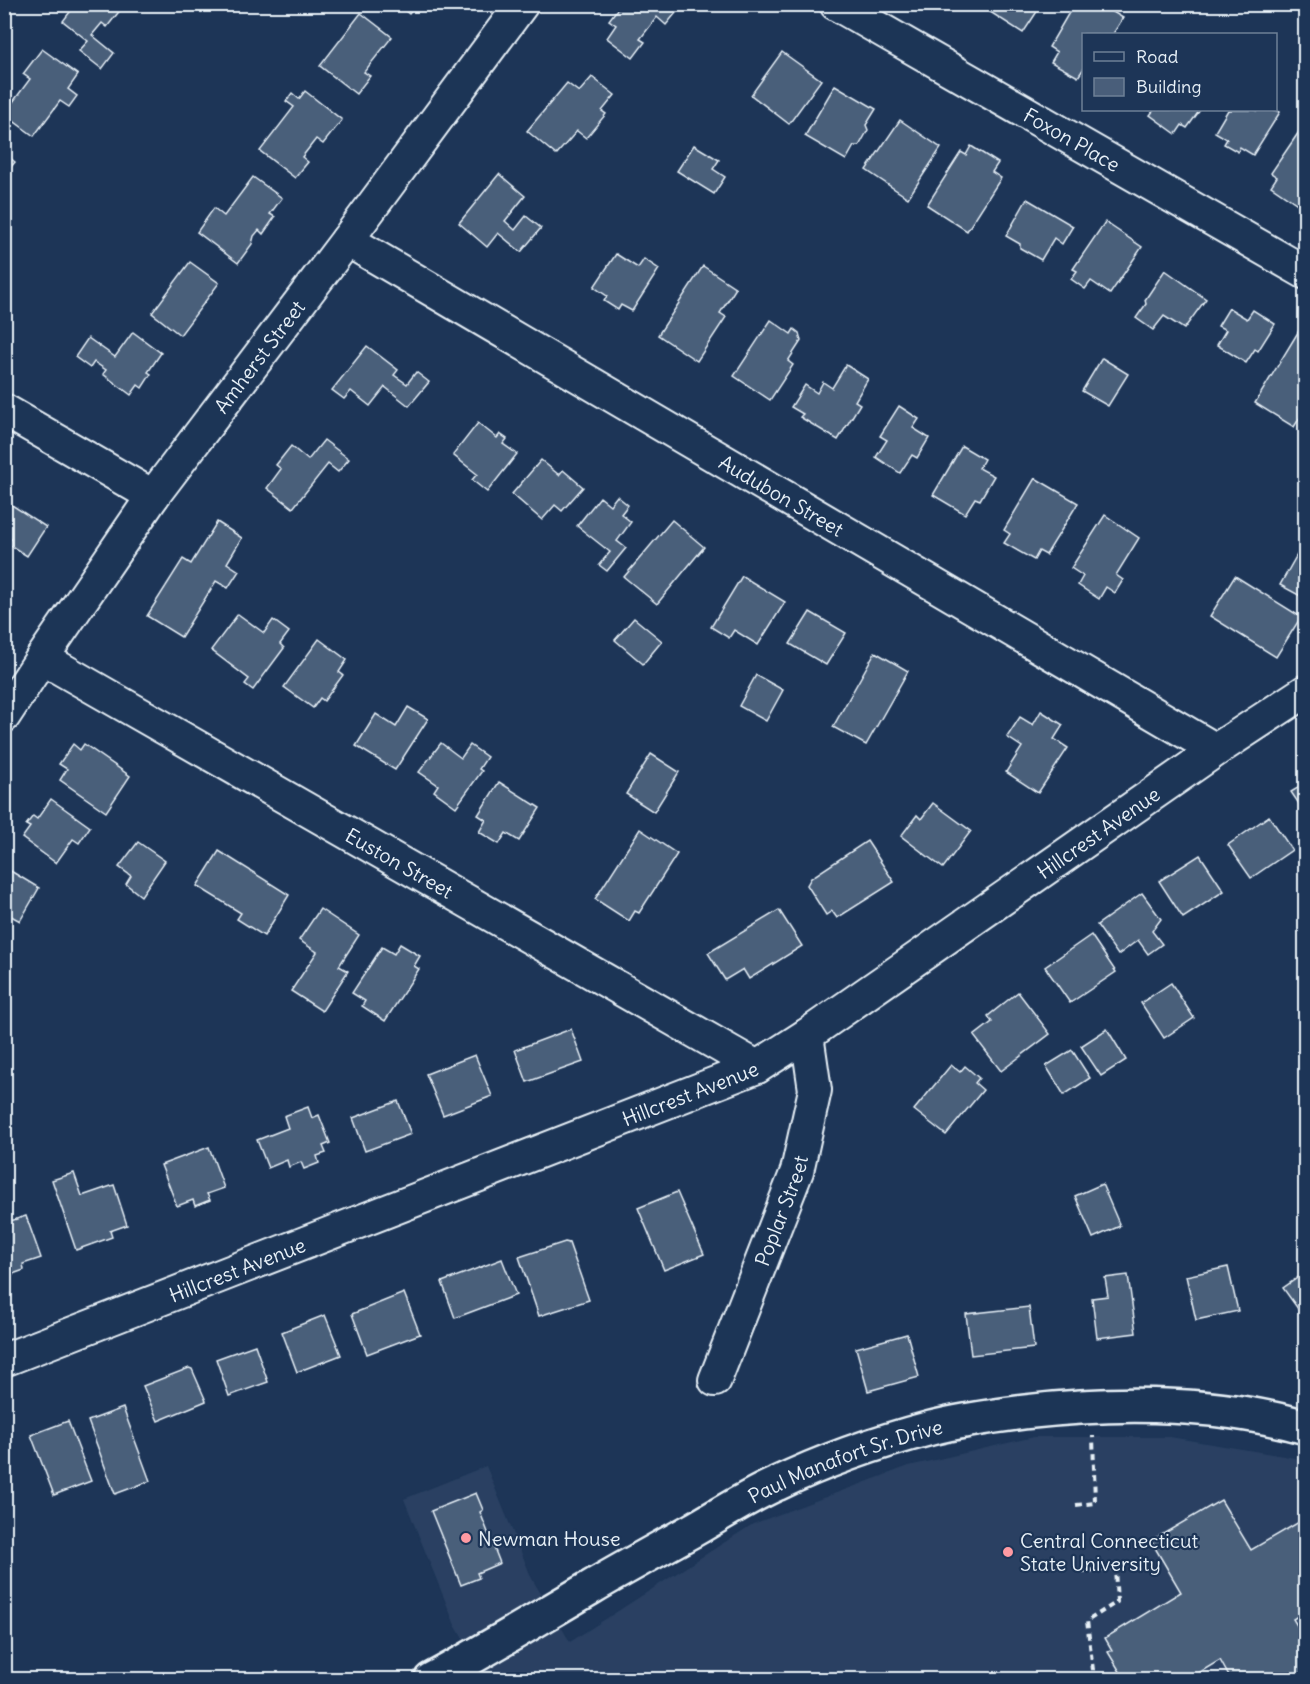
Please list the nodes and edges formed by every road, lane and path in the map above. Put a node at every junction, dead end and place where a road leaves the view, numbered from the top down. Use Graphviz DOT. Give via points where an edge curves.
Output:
graph roads {
  1 [pos="522,4"];
  2 [pos="836,4"];
  3 [pos="347,240"];
  4 [pos="1305,273"];
  5 [pos="4,410"];
  6 [pos="153,496"];
  7 [pos="42,658"];
  8 [pos="1305,691"];
  9 [pos="4,716"];
  10 [pos="1216,750"];
  11 [pos="807,1035"];
  12 [pos="757,1067"];
  13 [pos="4,1360"];
  14 [pos="715,1380"];
  15 [pos="1305,1427"];
  16 [pos="1093,1436"];
  17 [pos="1077,1505"];
  18 [pos="1080,1570"];
  19 [pos="430,1680"];
  20 [pos="1090,1680"];
  1 -- 3 [label="street, Amherst Street"];
  2 -- 4 [label="street, Foxon Place"];
  3 -- 6 [label="street, Amherst Street"];
  3 -- 10 [label="street, Audubon Street"];
  5 -- 6 [label="street"];
  6 -- 7 [label="street, Amherst Street"];
  7 -- 9 [label="street, Amherst Street"];
  7 -- 12 [label="street, Euston Street"];
  8 -- 10 [label="street, Hillcrest Avenue"];
  10 -- 11 [label="street, Hillcrest Avenue"];
  11 -- 12 [label="street, Hillcrest Avenue"];
  11 -- 14 [label="street, Poplar Street" via="815,1090 797,1171"];
  12 -- 13 [label="street, Hillcrest Avenue"];
  15 -- 19 [label="street, Paul Manafort Sr. Drive" via="1238,1412 1109,1405 993,1416 911,1434 830,1460 774,1485"];
  16 -- 17 [label="path" via="1095,1503"];
  18 -- 20 [label="path" via="1115,1569 1117,1602 1087,1621 1093,1670"];
}
